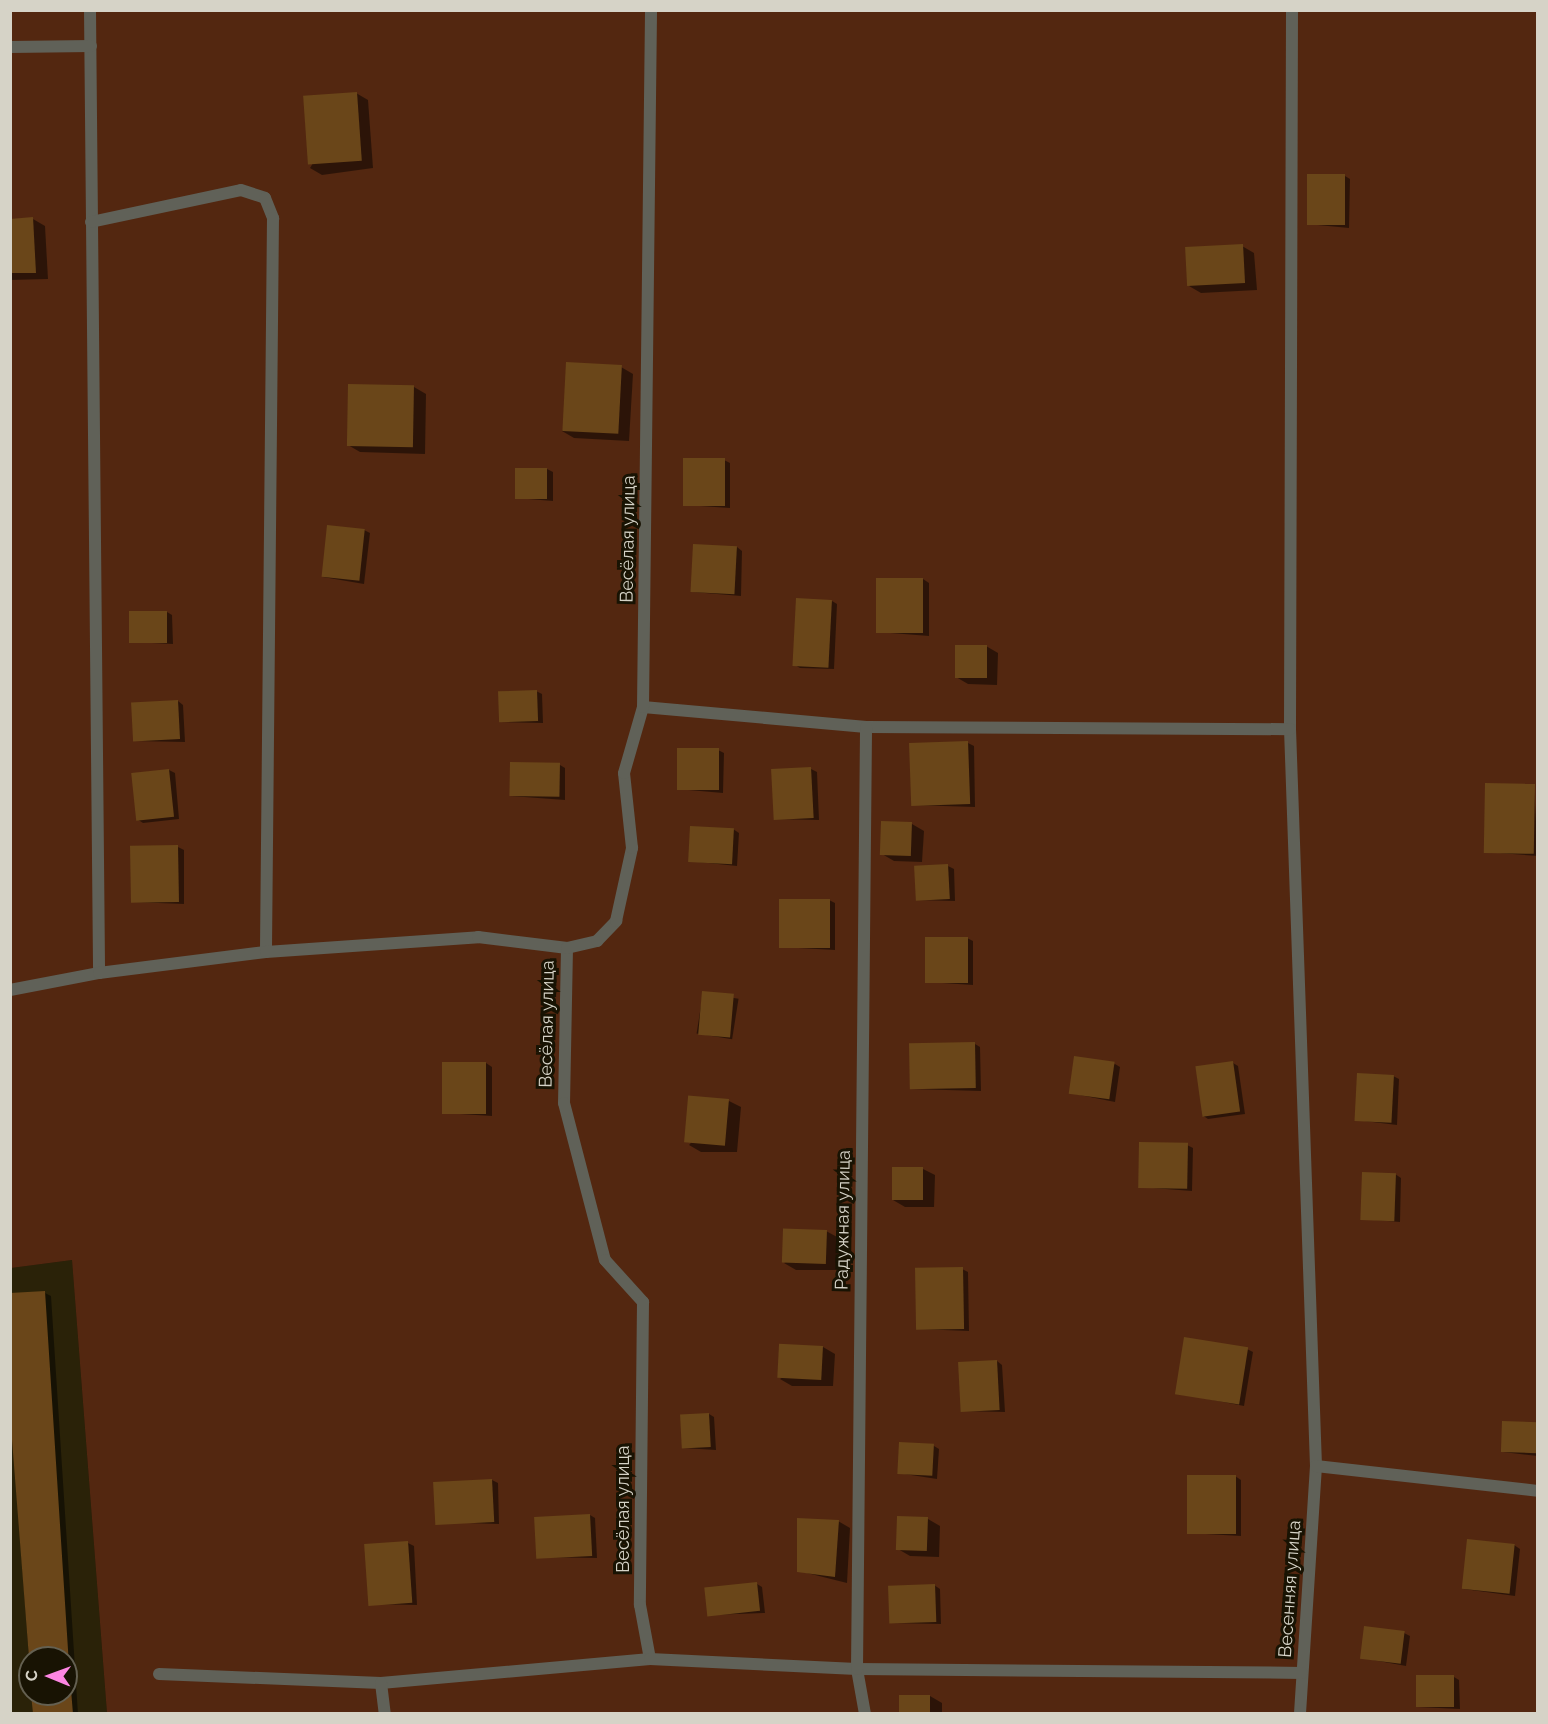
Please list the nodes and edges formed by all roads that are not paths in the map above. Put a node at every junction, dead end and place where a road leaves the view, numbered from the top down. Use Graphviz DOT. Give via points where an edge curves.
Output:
graph roads {
  1 [pos="90,10"];
  2 [pos="651,10"];
  3 [pos="1292,10"];
  4 [pos="91,46"];
  5 [pos="10,47"];
  6 [pos="91,222"];
  7 [pos="643,707"];
  8 [pos="866,727"];
  9 [pos="1290,729"];
  10 [pos="567,948"];
  11 [pos="266,952"];
  12 [pos="99,973"];
  13 [pos="10,990"];
  14 [pos="1316,1466"];
  15 [pos="1538,1491"];
  16 [pos="650,1659"];
  17 [pos="857,1669"];
  18 [pos="1302,1673"];
  19 [pos="159,1674"];
  20 [pos="381,1683"];
  21 [pos="385,1713"];
  22 [pos="865,1713"];
  23 [pos="1300,1713"];
  1 -- 4 [label="street"];
  2 -- 7 [label="street, Весёлая улица"];
  3 -- 9 [label="street, Весенняя улица"];
  4 -- 5 [label="street"];
  4 -- 6 [label="street"];
  6 -- 11 [label="street" via="241,190 264,198 273,218"];
  6 -- 12 [label="street"];
  7 -- 8 [label="street"];
  7 -- 10 [label="street, Весёлая улица" via="624,773 632,848 616,921 597,941"];
  8 -- 9 [label="street"];
  8 -- 17 [label="street, Радужная улица"];
  9 -- 14 [label="street, Весенняя улица"];
  10 -- 11 [label="street" via="478,938"];
  10 -- 16 [label="street, Весёлая улица" via="564,1103 606,1260 643,1302 640,1605"];
  11 -- 12 [label="street"];
  12 -- 13 [label="street"];
  14 -- 15 [label="street"];
  14 -- 18 [label="street, Весенняя улица"];
  16 -- 17 [label="street"];
  16 -- 20 [label="street"];
  17 -- 18 [label="street"];
  17 -- 22 [label="street, Радужная улица"];
  18 -- 23 [label="street, Весенняя улица"];
  19 -- 20 [label="street"];
  20 -- 21 [label="street"];
}
